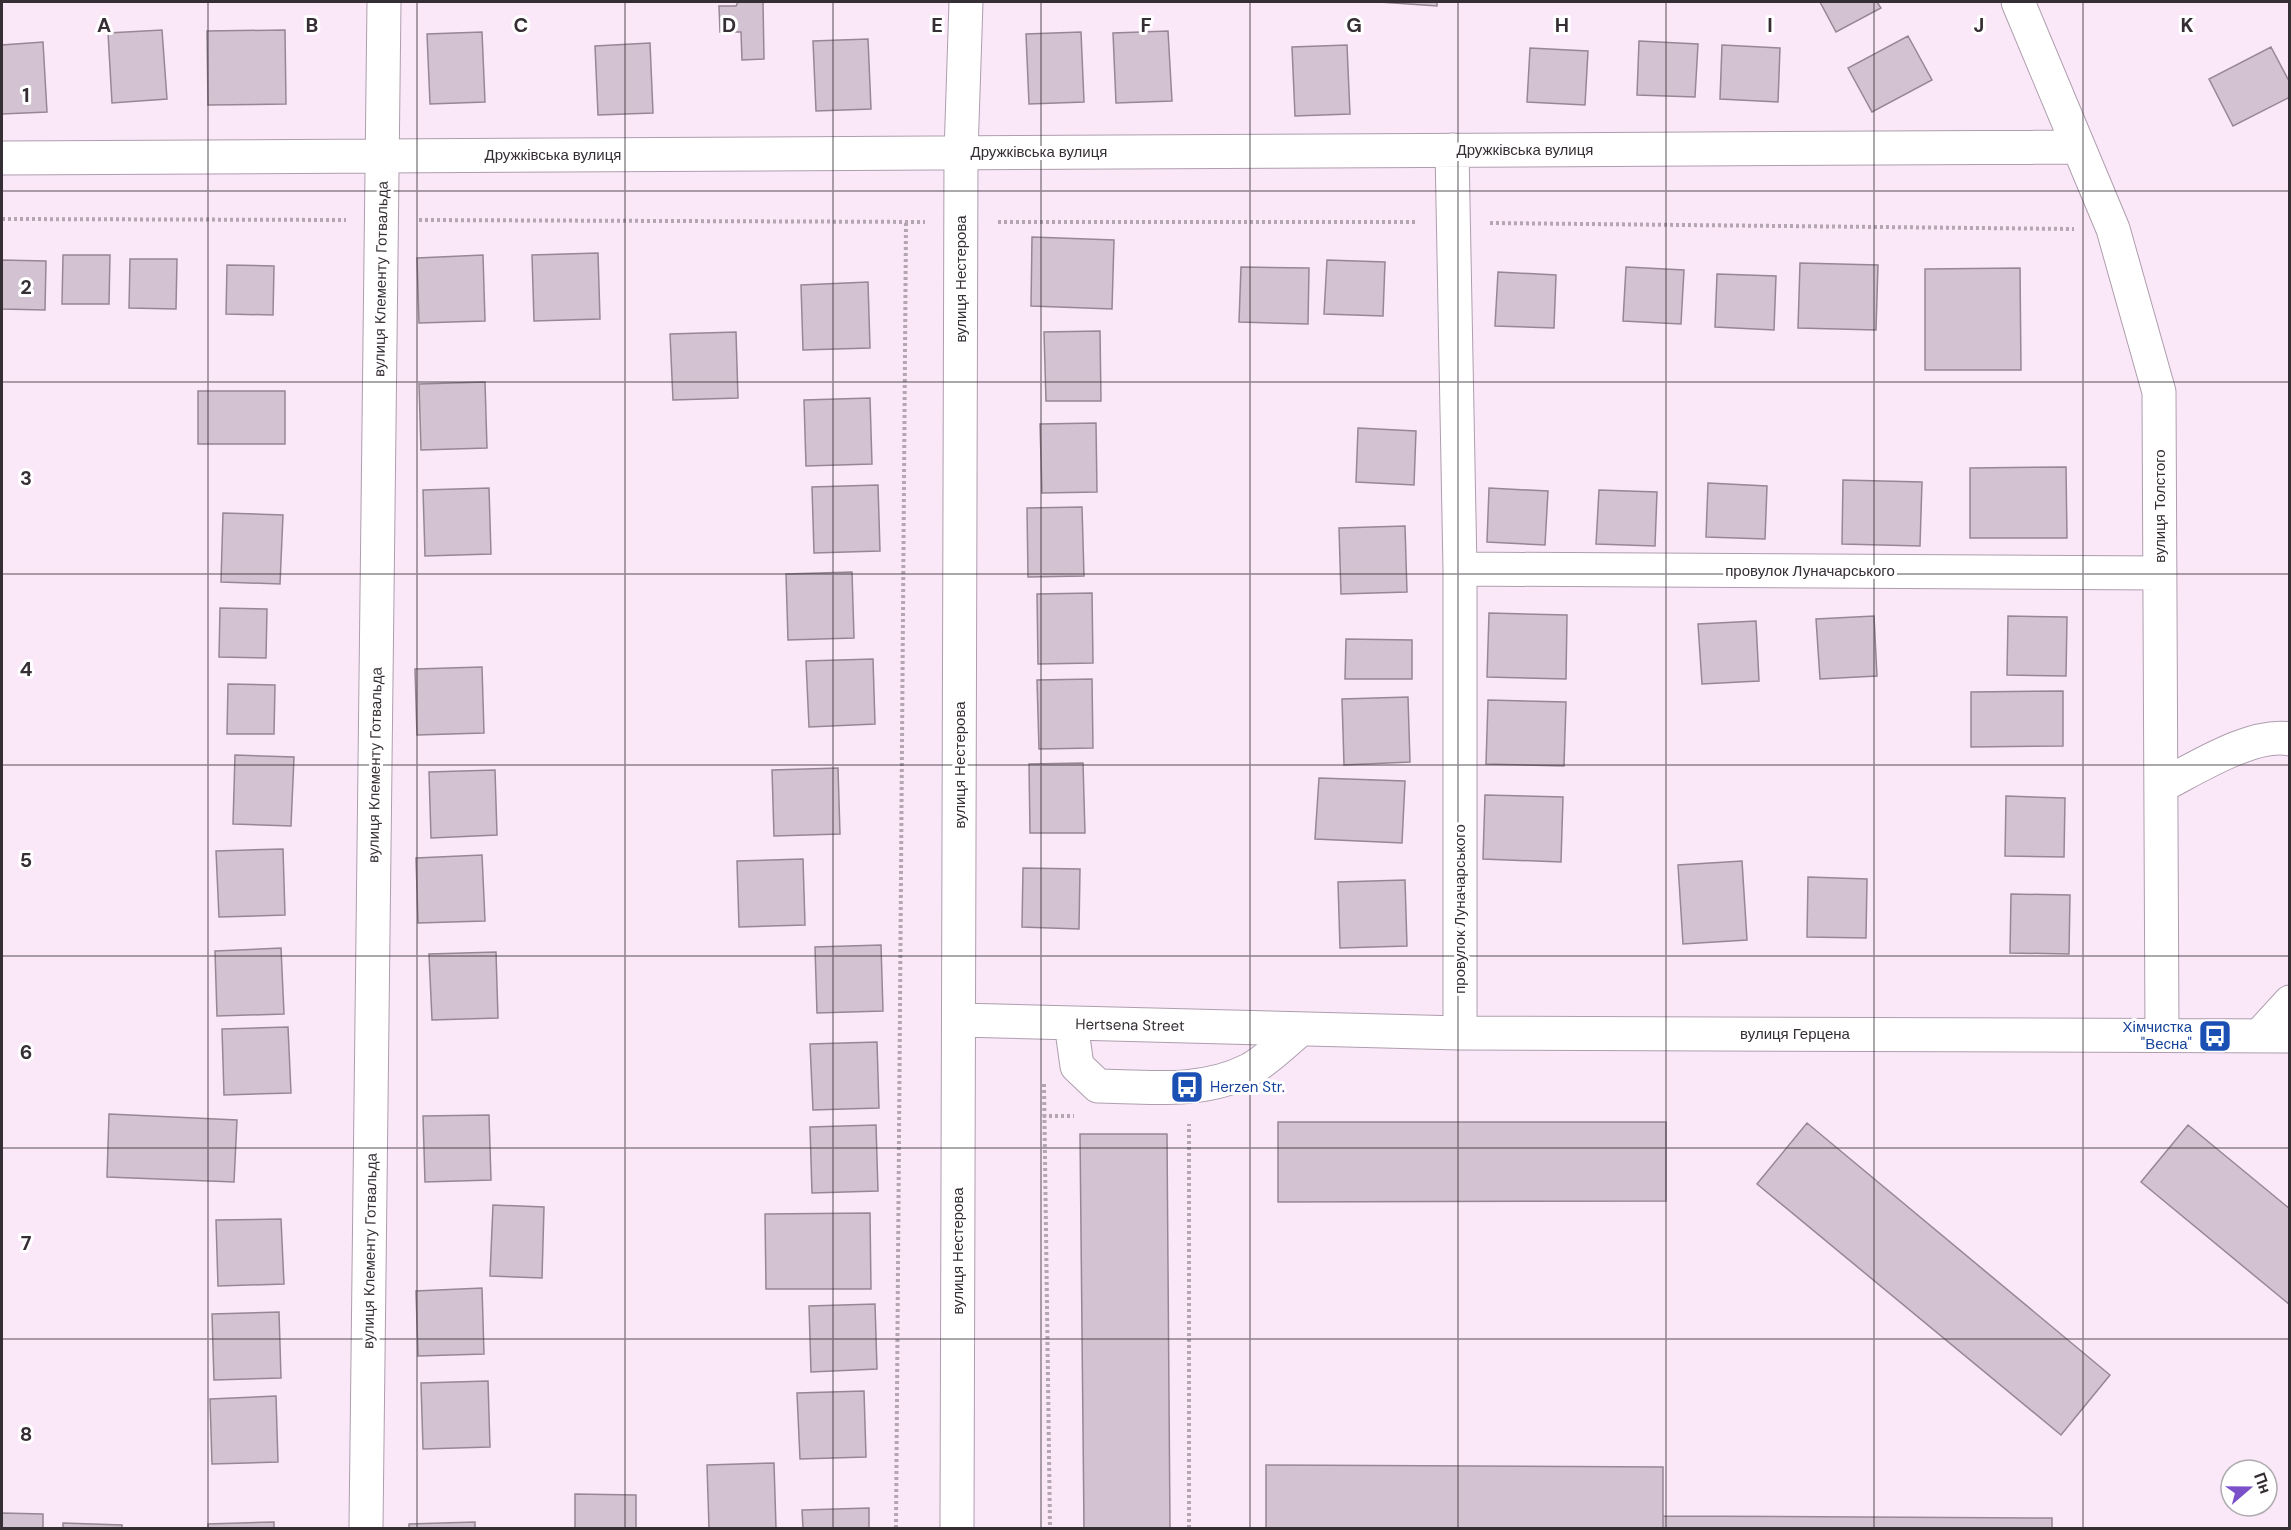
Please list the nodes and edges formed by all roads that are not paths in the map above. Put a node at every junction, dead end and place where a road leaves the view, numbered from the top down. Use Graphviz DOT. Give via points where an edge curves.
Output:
graph roads {
  1 [pos="384,2"];
  2 [pos="966,2"];
  3 [pos="2018,2"];
  4 [pos="2077,147"];
  5 [pos="1452,150"];
  6 [pos="961,153"];
  7 [pos="382,156"];
  8 [pos="2,158"];
  9 [pos="1460,569"];
  10 [pos="2160,573"];
  11 [pos="2289,739"];
  12 [pos="2161,786"];
  13 [pos="2289,1002"];
  14 [pos="959,1020"];
  15 [pos="1071,1023"];
  16 [pos="1301,1029"];
  17 [pos="1460,1033"];
  18 [pos="2162,1035"];
  19 [pos="2274,1036"];
  20 [pos="366,1528"];
  21 [pos="957,1528"];
  1 -- 7 [label="street, вулиця Клементу Готвальда"];
  2 -- 6 [label="street, вулиця Нестерова"];
  3 -- 4 [label="street, вулиця Толстого"];
  4 -- 5 [label="street, Дружківська вулиця"];
  4 -- 10 [label="street, вулиця Толстого" via="2113,229 2159,392"];
  5 -- 6 [label="street, Дружківська вулиця"];
  5 -- 9 [label="street, провулок Луначарського"];
  6 -- 7 [label="street, Дружківська вулиця"];
  6 -- 14 [label="street, вулиця Нестерова"];
  7 -- 8 [label="street, Дружківська вулиця"];
  7 -- 20 [label="street, вулиця Клементу Готвальда"];
  9 -- 10 [label="street, провулок Луначарського"];
  9 -- 17 [label="street, провулок Луначарського"];
  10 -- 12 [label="street, вулиця Толстого"];
  11 -- 12 [label="street" via="2248,744"];
  12 -- 18 [label="street, вулиця Толстого"];
  13 -- 19 [label="street"];
  14 -- 15 [label="street, Hertsena Street"];
  14 -- 21 [label="street, вулиця Нестерова"];
  15 -- 16 [label="street, Hertsena Street"];
  15 -- 16 [label="street" via="1077,1066 1098,1086 1187,1088 1219,1083 1252,1069"];
  16 -- 17 [label="street, вулиця Герцена"];
  17 -- 18 [label="street, вулиця Герцена"];
  18 -- 19 [label="street, вулиця Герцена"];
}
